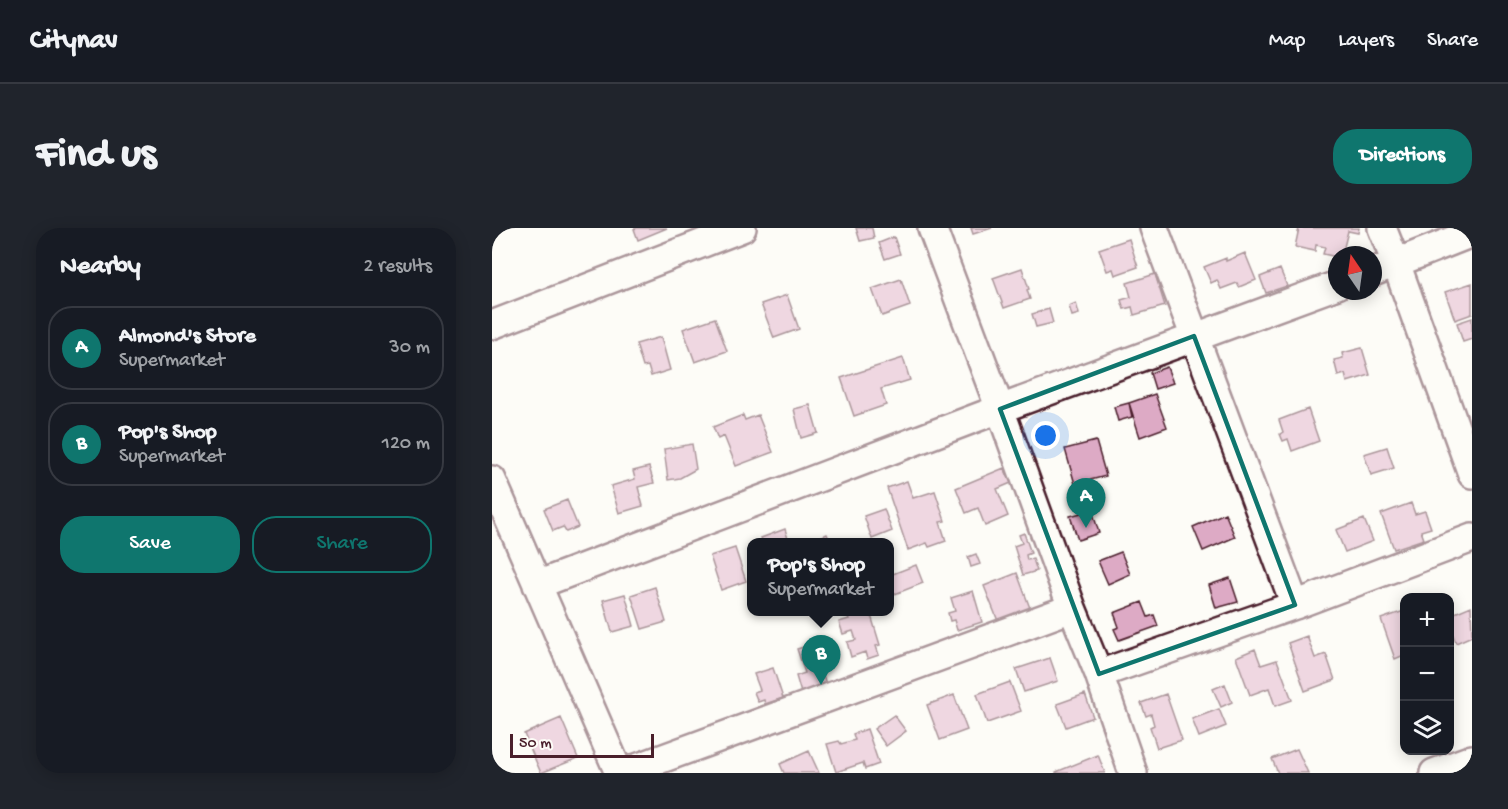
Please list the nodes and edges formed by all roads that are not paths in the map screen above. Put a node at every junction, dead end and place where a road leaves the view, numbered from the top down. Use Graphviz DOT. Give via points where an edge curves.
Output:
graph roads {
  1 [pos="742,228"];
  2 [pos="932,228"];
  3 [pos="1154,228"];
  4 [pos="1382,228"];
  5 [pos="1472,233"];
  6 [pos="1384,267"];
  7 [pos="1328,288"];
  8 [pos="492,325"];
  9 [pos="1194,336"];
  10 [pos="1000,409"];
  11 [pos="1472,474"];
  12 [pos="492,480"];
  13 [pos="500,519"];
  14 [pos="1472,538"];
  15 [pos="537,585"];
  16 [pos="1295,605"];
  17 [pos="1072,608"];
  18 [pos="1099,674"];
  19 [pos="1472,759"];
  20 [pos="621,773"];
  21 [pos="1133,773"];
  22 [pos="1434,773"];
  1 -- 8 [label="street"];
  2 -- 10 [label="street"];
  3 -- 9 [label="street"];
  4 -- 6 [label="street"];
  5 -- 6 [label="street"];
  6 -- 11 [label="street"];
  7 -- 9 [label="street"];
  9 -- 10 [label="street"];
  9 -- 16 [label="street"];
  10 -- 15 [label="street"];
  10 -- 17 [label="street"];
  12 -- 13 [label="street"];
  13 -- 15 [label="street"];
  14 -- 16 [label="street"];
  15 -- 20 [label="street"];
  16 -- 18 [label="street"];
  17 -- 18 [label="street"];
  17 -- 20 [label="street"];
  18 -- 21 [label="street"];
  19 -- 22 [label="street"];
}
